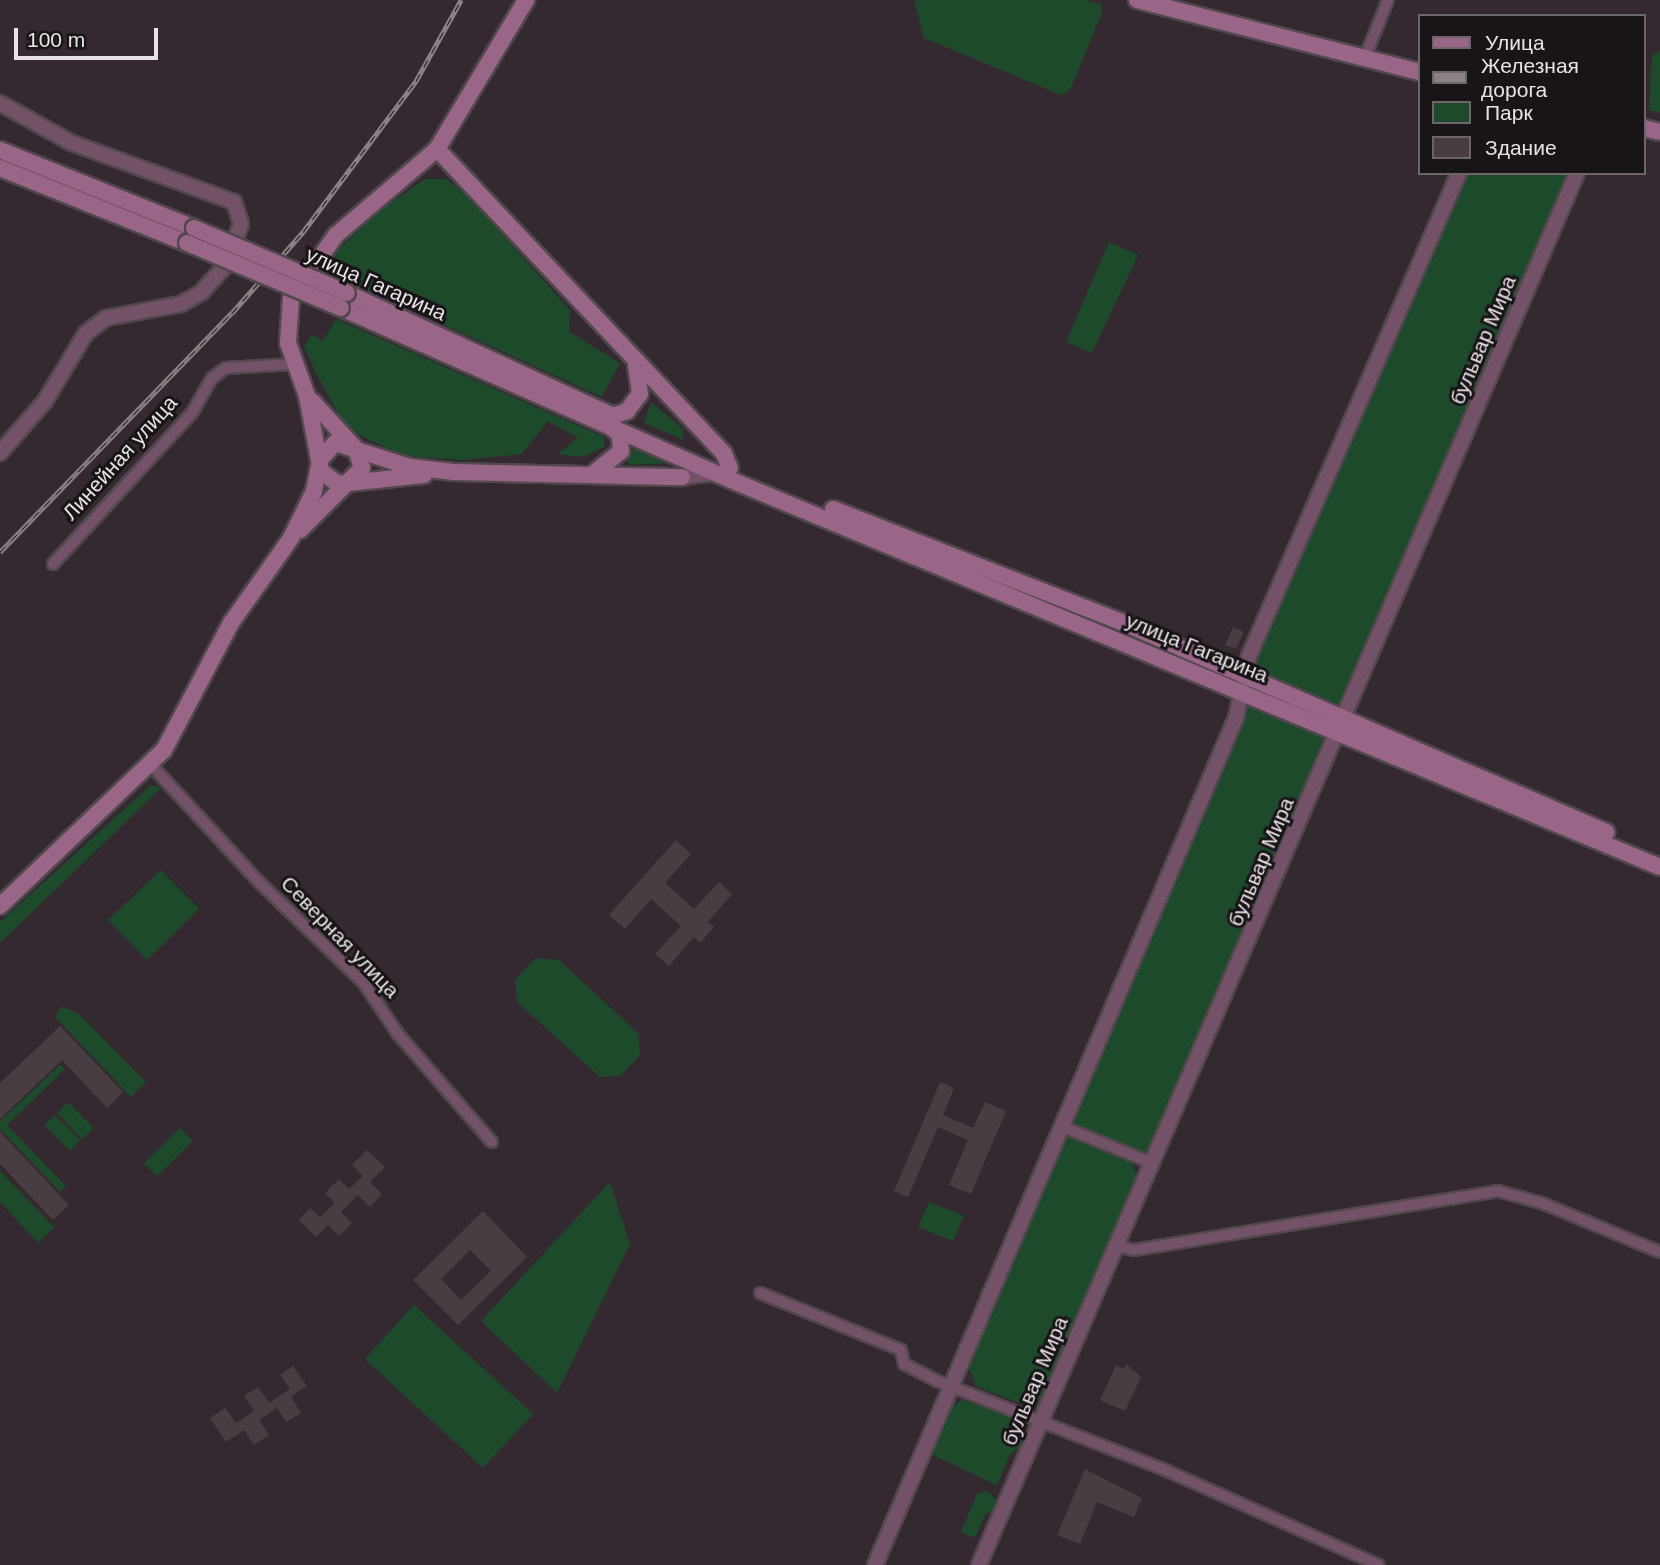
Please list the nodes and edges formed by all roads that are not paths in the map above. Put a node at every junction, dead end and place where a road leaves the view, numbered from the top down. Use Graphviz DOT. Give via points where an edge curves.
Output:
graph roads {
  1 [pos="526,0"];
  2 [pos="1137,0"];
  3 [pos="1388,0"];
  4 [pos="1365,57"];
  5 [pos="1418,71"];
  6 [pos="0,103"];
  7 [pos="437,149"];
  8 [pos="0,150"];
  9 [pos="0,168"];
  10 [pos="1458,175"];
  11 [pos="1576,175"];
  12 [pos="191,236"];
  13 [pos="635,363"];
  14 [pos="294,364"];
  15 [pos="307,396"];
  16 [pos="611,420"];
  17 [pos="356,449"];
  18 [pos="0,453"];
  19 [pos="320,460"];
  20 [pos="723,470"];
  21 [pos="454,472"];
  22 [pos="594,473"];
  23 [pos="682,477"];
  24 [pos="349,483"];
  25 [pos="290,538"];
  26 [pos="53,564"];
  27 [pos="1242,681"];
  28 [pos="1342,724"];
  29 [pos="152,766"];
  30 [pos="1660,855"];
  31 [pos="1660,867"];
  32 [pos="0,906"];
  33 [pos="1061,1126"];
  34 [pos="492,1142"];
  35 [pos="1149,1162"];
  36 [pos="1115,1246"];
  37 [pos="1660,1252"];
  38 [pos="760,1293"];
  39 [pos="953,1387"];
  40 [pos="1041,1420"];
  41 [pos="875,1565"];
  42 [pos="979,1565"];
  43 [pos="1379,1565"];
  1 -- 7 [label="main road"];
  2 -- 4 [label="main road"];
  3 -- 4 [label="street"];
  4 -- 5 [label="main road"];
  6 -- 18 [label="street" via="72,143 234,202 241,224 226,265 202,292 181,304 106,318 86,333 45,401"];
  7 -- 13 [label="main road"];
  7 -- 14 [label="main road" via="315,258 291,298 287,319"];
  8 -- 12 [label="main road, улица Гагарина"];
  9 -- 12 [label="main road, улица Гагарина"];
  10 -- 27 [label="street"];
  11 -- 28 [label="street, бульвар Мира"];
  12 -- 16 [label="main road, улица Гагарина, bridge"];
  13 -- 16 [label="main road" via="642,380 640,394 627,411"];
  13 -- 20 [label="main road" via="724,454"];
  14 -- 15 [label="main road"];
  14 -- 26 [label="street, Линейная улица" via="226,368 212,377 192,413"];
  15 -- 17 [label="main road"];
  15 -- 19 [label="main road"];
  16 -- 20 [label="main road, улица Гагарина"];
  16 -- 22 [label="main road" via="620,435 621,452"];
  17 -- 19 [label="main road" via="335,443"];
  17 -- 21 [label="main road, улица Гагарина" via="410,467"];
  17 -- 24 [label="main road" via="362,468"];
  19 -- 24 [label="main road" via="328,480"];
  19 -- 25 [label="main road" via="314,491"];
  20 -- 23 [label="street, улица Гагарина"];
  20 -- 27 [label="main road, улица Гагарина" via="928,542"];
  21 -- 22 [label="main road, улица Гагарина"];
  21 -- 24 [label="main road, улица Гагарина"];
  22 -- 23 [label="main road, улица Гагарина"];
  24 -- 25 [label="main road"];
  25 -- 29 [label="main road" via="231,623"];
  27 -- 28 [label="main road, улица Гагарина"];
  27 -- 33 [label="street" via="1236,718"];
  28 -- 30 [label="main road, улица Гагарина"];
  28 -- 31 [label="main road, улица Гагарина"];
  28 -- 35 [label="street, бульвар Мира"];
  29 -- 32 [label="main road"];
  29 -- 34 [label="street, Северная улица" via="259,882 363,982 398,1034"];
  33 -- 35 [label="street"];
  33 -- 39 [label="street"];
  35 -- 36 [label="street, бульвар Мира"];
  36 -- 37 [label="street" via="1134,1250 1498,1192 1542,1203"];
  36 -- 40 [label="street, бульвар Мира"];
  38 -- 39 [label="street" via="901,1350 904,1364"];
  39 -- 40 [label="street"];
  39 -- 41 [label="street"];
  40 -- 42 [label="street, бульвар Мира"];
  40 -- 43 [label="street"];
}
